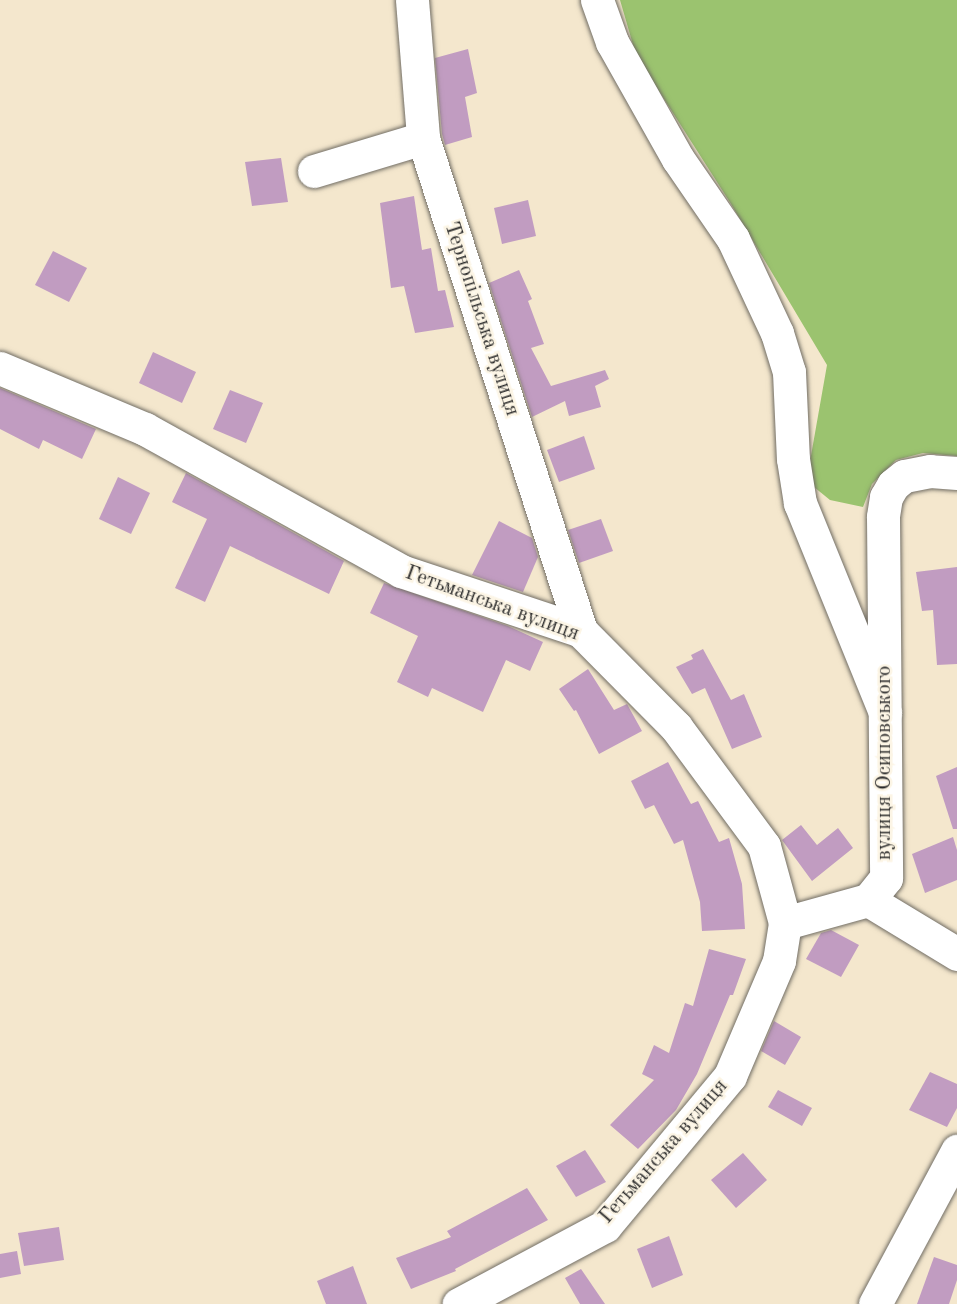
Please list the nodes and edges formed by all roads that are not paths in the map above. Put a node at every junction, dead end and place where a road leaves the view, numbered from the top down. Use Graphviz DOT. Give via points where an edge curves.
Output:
graph roads {
  1 [pos="412,0"];
  2 [pos="597,0"];
  3 [pos="423,138"];
  4 [pos="314,171"];
  5 [pos="0,368"];
  6 [pos="957,473"];
  7 [pos="580,631"];
  8 [pos="885,712"];
  9 [pos="868,900"];
  10 [pos="785,923"];
  11 [pos="957,954"];
  12 [pos="957,1151"];
  13 [pos="459,1304"];
  14 [pos="875,1304"];
  1 -- 3 [label="street, Тернопільська вулиця"];
  2 -- 8 [label="street" via="612,42 678,159 733,239 777,333 789,372 793,459 800,503"];
  3 -- 4 [label="street"];
  3 -- 7 [label="street, Тернопільська вулиця"];
  5 -- 7 [label="street, Гетьманська вулиця" via="145,429 400,571"];
  6 -- 8 [label="street, вулиця Осиповського" via="930,471 904,476 886,497"];
  7 -- 10 [label="street, Гетьманська вулиця" via="676,727 764,846"];
  8 -- 9 [label="street, вулиця Осиповського" via="886,878"];
  9 -- 10 [label="street"];
  9 -- 11 [label="street"];
  10 -- 13 [label="street, Гетьманська вулиця" via="779,961 730,1077 605,1226"];
  12 -- 14 [label="street"];
}
